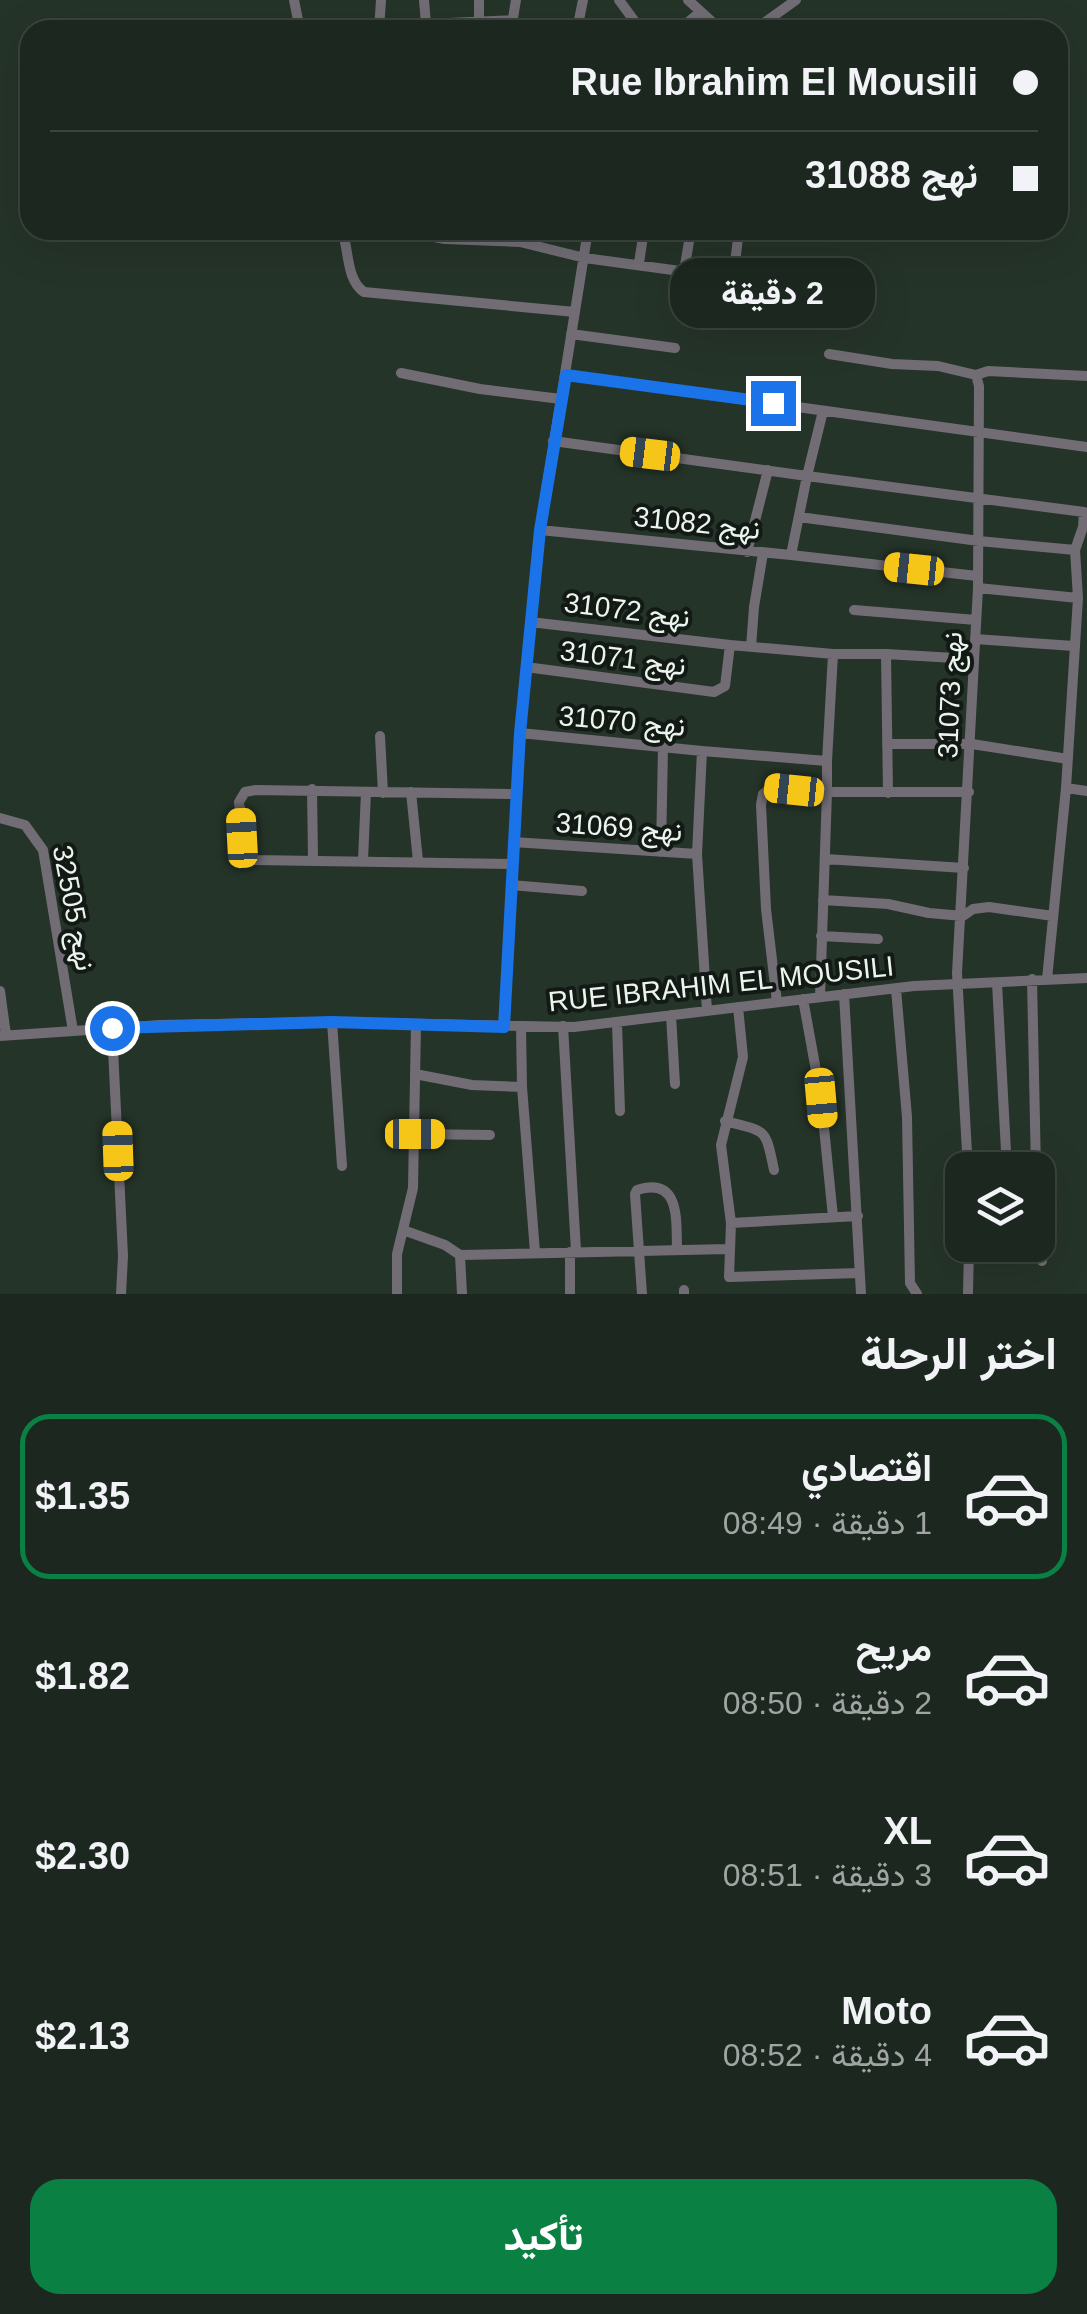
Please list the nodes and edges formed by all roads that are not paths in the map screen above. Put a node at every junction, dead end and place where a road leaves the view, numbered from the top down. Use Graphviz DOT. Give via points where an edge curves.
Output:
graph roads {
  1 [pos="479,0"];
  2 [pos="688,0"];
  3 [pos="796,0"];
  4 [pos="700,12"];
  5 [pos="479,20"];
  6 [pos="691,20"];
  7 [pos="710,20"];
  8 [pos="768,20"];
  9 [pos="344,240"];
  10 [pos="470,240"];
  11 [pos="587,240"];
  12 [pos="642,240"];
  13 [pos="689,240"];
  14 [pos="737,240"];
  15 [pos="584,258"];
  16 [pos="639,263"];
  17 [pos="684,271"];
  18 [pos="575,312"];
  19 [pos="570,334"];
  20 [pos="676,348"];
  21 [pos="829,354"];
  22 [pos="401,374"];
  23 [pos="566,375"];
  24 [pos="976,376"];
  25 [pos="1087,376"];
  26 [pos="560,399"];
  27 [pos="823,411"];
  28 [pos="977,433"];
  29 [pos="553,441"];
  30 [pos="1087,447"];
  31 [pos="768,470"];
  32 [pos="807,476"];
  33 [pos="978,497"];
  34 [pos="1086,512"];
  35 [pos="799,517"];
  36 [pos="540,530"];
  37 [pos="980,542"];
  38 [pos="1075,550"];
  39 [pos="747,552"];
  40 [pos="763,553"];
  41 [pos="791,555"];
  42 [pos="978,582"];
  43 [pos="1078,598"];
  44 [pos="854,610"];
  45 [pos="976,620"];
  46 [pos="530,622"];
  47 [pos="974,639"];
  48 [pos="725,644"];
  49 [pos="1074,646"];
  50 [pos="752,648"];
  51 [pos="833,654"];
  52 [pos="886,654"];
  53 [pos="972,659"];
  54 [pos="526,668"];
  55 [pos="520,733"];
  56 [pos="380,736"];
  57 [pos="887,744"];
  58 [pos="972,744"];
  59 [pos="663,747"];
  60 [pos="702,751"];
  61 [pos="1068,759"];
  62 [pos="827,762"];
  63 [pos="1066,788"];
  64 [pos="312,790"];
  65 [pos="1087,791"];
  66 [pos="366,792"];
  67 [pos="383,792"];
  68 [pos="411,792"];
  69 [pos="828,792"];
  70 [pos="888,792"];
  71 [pos="969,792"];
  72 [pos="515,794"];
  73 [pos="0,818"];
  74 [pos="514,842"];
  75 [pos="661,852"];
  76 [pos="697,854"];
  77 [pos="313,859"];
  78 [pos="826,859"];
  79 [pos="363,860"];
  80 [pos="418,860"];
  81 [pos="513,864"];
  82 [pos="964,868"];
  83 [pos="511,885"];
  84 [pos="582,891"];
  85 [pos="823,900"];
  86 [pos="963,916"];
  87 [pos="1053,916"];
  88 [pos="821,936"];
  89 [pos="878,939"];
  90 [pos="1087,978"];
  91 [pos="1047,979"];
  92 [pos="1032,980"];
  93 [pos="997,983"];
  94 [pos="958,986"];
  95 [pos="896,989"];
  96 [pos="0,991"];
  97 [pos="844,994"];
  98 [pos="820,996"];
  99 [pos="803,999"];
  100 [pos="777,1002"];
  101 [pos="738,1007"];
  102 [pos="707,1011"];
  103 [pos="671,1015"];
  104 [pos="332,1022"];
  105 [pos="616,1023"];
  106 [pos="416,1024"];
  107 [pos="563,1026"];
  108 [pos="504,1027"];
  109 [pos="520,1027"];
  110 [pos="112,1028"];
  111 [pos="73,1031"];
  112 [pos="3,1036"];
  113 [pos="415,1074"];
  114 [pos="674,1084"];
  115 [pos="522,1087"];
  116 [pos="620,1111"];
  117 [pos="725,1121"];
  118 [pos="415,1134"];
  119 [pos="490,1134"];
  120 [pos="967,1152"];
  121 [pos="1007,1152"];
  122 [pos="1036,1152"];
  123 [pos="342,1166"];
  124 [pos="774,1170"];
  125 [pos="858,1216"];
  126 [pos="832,1217"];
  127 [pos="731,1222"];
  128 [pos="403,1230"];
  129 [pos="677,1248"];
  130 [pos="728,1249"];
  131 [pos="640,1250"];
  132 [pos="535,1252"];
  133 [pos="573,1252"];
  134 [pos="460,1255"];
  135 [pos="969,1262"];
  136 [pos="859,1274"];
  137 [pos="729,1278"];
  138 [pos="121,1294"];
  139 [pos="398,1294"];
  140 [pos="462,1294"];
  141 [pos="570,1294"];
  142 [pos="642,1294"];
  143 [pos="732,1294"];
  144 [pos="861,1294"];
  145 [pos="917,1294"];
  146 [pos="968,1294"];
  1 -- 5 [label="street"];
  2 -- 4 [label="street"];
  3 -- 8 [label="street"];
  4 -- 6 [label="street"];
  4 -- 7 [label="street"];
  9 -- 18 [label="street" via="352,276 364,292"];
  10 -- 15 [label="street" via="520,242"];
  11 -- 15 [label="street"];
  12 -- 16 [label="street"];
  13 -- 17 [label="street"];
  14 -- 17 [label="street" via="732,275"];
  15 -- 16 [label="street"];
  15 -- 18 [label="street"];
  16 -- 17 [label="street"];
  18 -- 19 [label="street"];
  19 -- 20 [label="street"];
  19 -- 23 [label="street"];
  21 -- 24 [label="street"];
  22 -- 26 [label="street"];
  23 -- 26 [label="street"];
  23 -- 27 [label="street"];
  24 -- 25 [label="street"];
  24 -- 28 [label="street, نهج 31073"];
  26 -- 29 [label="street"];
  27 -- 28 [label="street"];
  27 -- 32 [label="street, نهج 31082"];
  28 -- 30 [label="street"];
  28 -- 33 [label="street, نهج 31073"];
  29 -- 31 [label="street"];
  29 -- 36 [label="street"];
  31 -- 32 [label="street"];
  31 -- 39 [label="street"];
  32 -- 33 [label="street"];
  32 -- 35 [label="street, نهج 31082"];
  33 -- 34 [label="street"];
  33 -- 37 [label="street, نهج 31073"];
  34 -- 38 [label="street"];
  35 -- 37 [label="street"];
  35 -- 41 [label="street, نهج 31082"];
  36 -- 39 [label="street, نهج 31082"];
  36 -- 46 [label="street"];
  37 -- 38 [label="street"];
  37 -- 42 [label="street, نهج 31073"];
  38 -- 43 [label="street"];
  39 -- 40 [label="street, نهج 31082"];
  40 -- 41 [label="street, نهج 31082"];
  40 -- 50 [label="street"];
  41 -- 42 [label="street"];
  42 -- 43 [label="street"];
  42 -- 45 [label="street, نهج 31073"];
  43 -- 49 [label="street"];
  44 -- 45 [label="street"];
  45 -- 47 [label="street, نهج 31073"];
  46 -- 48 [label="street, نهج 31072"];
  46 -- 54 [label="street"];
  47 -- 49 [label="street"];
  47 -- 53 [label="street, نهج 31073"];
  48 -- 50 [label="street, نهج 31072"];
  48 -- 54 [label="street, نهج 31071" via="725,686 714,692"];
  49 -- 61 [label="street"];
  50 -- 51 [label="street, نهج 31072"];
  51 -- 52 [label="street, نهج 31072"];
  51 -- 62 [label="street"];
  52 -- 53 [label="street, نهج 31072"];
  52 -- 57 [label="street"];
  53 -- 58 [label="street, نهج 31073"];
  54 -- 55 [label="street"];
  55 -- 59 [label="street, نهج 31070"];
  55 -- 72 [label="street"];
  56 -- 67 [label="street"];
  57 -- 58 [label="street"];
  57 -- 70 [label="street"];
  58 -- 61 [label="street"];
  58 -- 71 [label="street, نهج 31073"];
  59 -- 60 [label="street, نهج 31070"];
  59 -- 75 [label="street"];
  60 -- 62 [label="street"];
  60 -- 76 [label="street, نهج 31070"];
  61 -- 63 [label="street"];
  62 -- 69 [label="street"];
  63 -- 65 [label="street"];
  63 -- 87 [label="street"];
  64 -- 66 [label="street"];
  64 -- 77 [label="street"];
  64 -- 77 [label="street" via="245,792 240,802 249,858"];
  66 -- 67 [label="street"];
  66 -- 79 [label="street"];
  67 -- 68 [label="street"];
  68 -- 72 [label="street"];
  68 -- 80 [label="street"];
  69 -- 70 [label="street"];
  69 -- 78 [label="street"];
  69 -- 100 [label="street" via="773,788 763,794"];
  70 -- 71 [label="street"];
  71 -- 82 [label="street, نهج 31073"];
  72 -- 74 [label="street"];
  73 -- 111 [label="street, نهج 32505" via="25,825 44,850"];
  74 -- 75 [label="street, نهج 31069"];
  74 -- 81 [label="street"];
  75 -- 76 [label="street, نهج 31069"];
  76 -- 102 [label="street, نهج 31070"];
  77 -- 79 [label="street"];
  78 -- 82 [label="street"];
  78 -- 85 [label="street"];
  79 -- 80 [label="street"];
  80 -- 81 [label="street"];
  81 -- 83 [label="street"];
  82 -- 86 [label="street, نهج 31073"];
  83 -- 84 [label="street"];
  83 -- 108 [label="street"];
  85 -- 86 [label="street"];
  85 -- 88 [label="street"];
  86 -- 87 [label="street" via="989,907"];
  86 -- 94 [label="street, نهج 31073"];
  87 -- 91 [label="street"];
  88 -- 89 [label="street"];
  88 -- 98 [label="street"];
  90 -- 91 [label="street, RUE IBRAHIM EL MOUSILI"];
  91 -- 92 [label="street, RUE IBRAHIM EL MOUSILI"];
  92 -- 93 [label="street, RUE IBRAHIM EL MOUSILI"];
  92 -- 122 [label="street"];
  93 -- 94 [label="street, RUE IBRAHIM EL MOUSILI"];
  93 -- 121 [label="street"];
  94 -- 95 [label="street, RUE IBRAHIM EL MOUSILI"];
  94 -- 120 [label="street, نهج 31073"];
  95 -- 97 [label="street, RUE IBRAHIM EL MOUSILI"];
  95 -- 145 [label="street" via="910,1283"];
  96 -- 112 [label="street"];
  97 -- 98 [label="street, RUE IBRAHIM EL MOUSILI"];
  97 -- 125 [label="street"];
  98 -- 99 [label="street, RUE IBRAHIM EL MOUSILI"];
  99 -- 100 [label="street, RUE IBRAHIM EL MOUSILI"];
  99 -- 126 [label="street"];
  100 -- 101 [label="street, RUE IBRAHIM EL MOUSILI"];
  101 -- 102 [label="street, RUE IBRAHIM EL MOUSILI"];
  101 -- 117 [label="street" via="743,1057"];
  102 -- 103 [label="street, RUE IBRAHIM EL MOUSILI"];
  103 -- 105 [label="street, RUE IBRAHIM EL MOUSILI"];
  103 -- 114 [label="street"];
  104 -- 106 [label="street, RUE IBRAHIM EL MOUSILI"];
  104 -- 110 [label="street, RUE IBRAHIM EL MOUSILI"];
  104 -- 123 [label="street"];
  105 -- 107 [label="street, RUE IBRAHIM EL MOUSILI"];
  105 -- 116 [label="street"];
  106 -- 108 [label="street, RUE IBRAHIM EL MOUSILI"];
  106 -- 113 [label="street"];
  107 -- 109 [label="street, RUE IBRAHIM EL MOUSILI"];
  107 -- 133 [label="street"];
  108 -- 109 [label="street, RUE IBRAHIM EL MOUSILI"];
  109 -- 115 [label="street"];
  110 -- 111 [label="street, RUE IBRAHIM EL MOUSILI"];
  110 -- 138 [label="street"];
  111 -- 112 [label="street, RUE IBRAHIM EL MOUSILI"];
  113 -- 115 [label="street"];
  113 -- 118 [label="street"];
  115 -- 132 [label="street"];
  117 -- 124 [label="street" via="761,1131"];
  117 -- 127 [label="street" via="721,1145"];
  118 -- 119 [label="street"];
  118 -- 128 [label="street"];
  125 -- 126 [label="street"];
  125 -- 136 [label="street"];
  126 -- 127 [label="street"];
  127 -- 130 [label="street"];
  128 -- 134 [label="street"];
  128 -- 139 [label="street"];
  129 -- 130 [label="street"];
  129 -- 131 [label="street"];
  129 -- 131 [label="street" via="671,1197 644,1187 635,1194"];
  130 -- 137 [label="street"];
  131 -- 133 [label="street"];
  131 -- 142 [label="street"];
  132 -- 133 [label="street"];
  132 -- 134 [label="street"];
  133 -- 141 [label="street"];
  134 -- 140 [label="street"];
  135 -- 146 [label="street"];
  136 -- 137 [label="street"];
  136 -- 144 [label="street"];
  137 -- 143 [label="street"];
}
